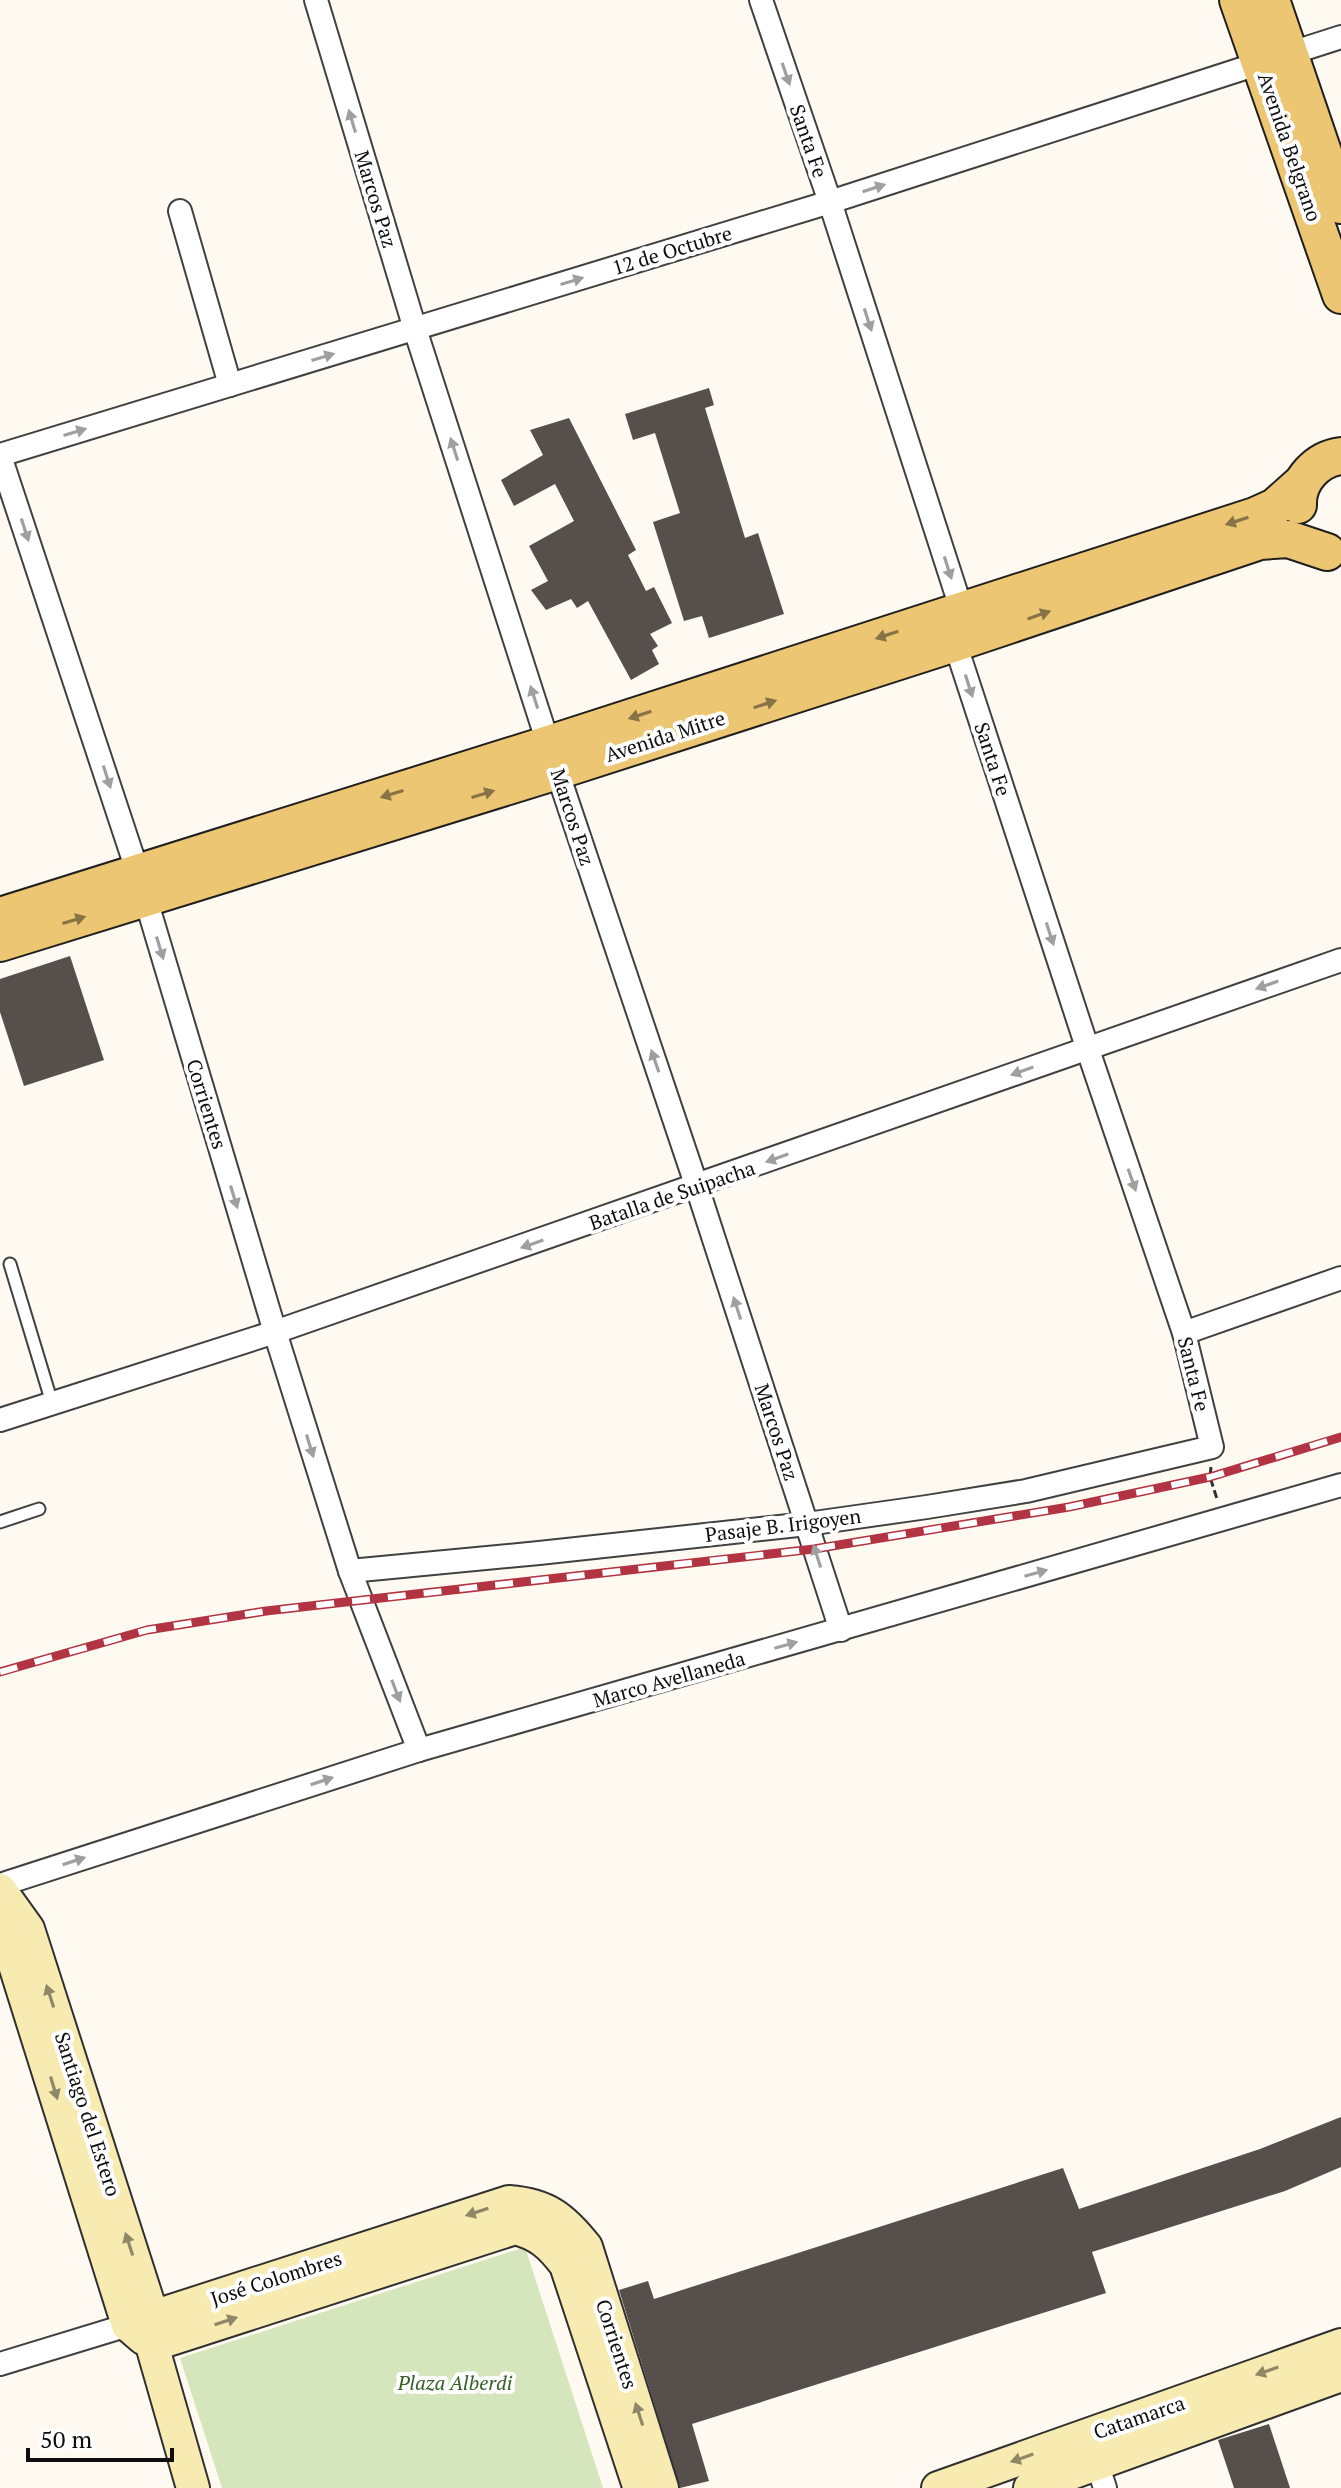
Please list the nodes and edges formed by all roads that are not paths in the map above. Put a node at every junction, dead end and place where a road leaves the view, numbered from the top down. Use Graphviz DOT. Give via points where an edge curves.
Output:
graph roads {
  1 [pos="316,0"];
  2 [pos="761,0"];
  3 [pos="1238,0"];
  4 [pos="1271,0"];
  5 [pos="1341,37"];
  6 [pos="1276,60"];
  7 [pos="830,202"];
  8 [pos="1341,205"];
  9 [pos="180,211"];
  10 [pos="1341,295"];
  11 [pos="415,329"];
  12 [pos="230,385"];
  13 [pos="1341,427"];
  14 [pos="0,456"];
  15 [pos="1320,468"];
  16 [pos="1334,554"];
  17 [pos="958,627"];
  18 [pos="553,758"];
  19 [pos="142,885"];
  20 [pos="0,916"];
  21 [pos="0,943"];
  22 [pos="1341,960"];
  23 [pos="1087,1047"];
  24 [pos="697,1187"];
  25 [pos="10,1264"];
  26 [pos="1341,1278"];
  27 [pos="275,1332"];
  28 [pos="1184,1333"];
  29 [pos="52,1403"];
  30 [pos="0,1420"];
  31 [pos="1212,1447"];
  32 [pos="1341,1485"];
  33 [pos="39,1509"];
  34 [pos="0,1522"];
  35 [pos="807,1524"];
  36 [pos="350,1571"];
  37 [pos="841,1630"];
  38 [pos="419,1750"];
  39 [pos="0,1888"];
  40 [pos="0,1906"];
  41 [pos="543,2223"];
  42 [pos="144,2330"];
  43 [pos="1341,2345"];
  44 [pos="0,2364"];
  45 [pos="1341,2375"];
  46 [pos="1096,2462"];
  47 [pos="193,2488"];
  48 [pos="640,2488"];
  49 [pos="662,2488"];
  50 [pos="938,2488"];
  51 [pos="1030,2488"];
  11 -- 1 [label="street, Marcos Paz, one-way"];
  2 -- 7 [label="street, Santa Fe, one-way"];
  3 -- 6 [label="main road, Avenida Belgrano"];
  4 -- 6 [label="main road, Avenida Belgrano"];
  5 -- 6 [label="street, 12 de Octubre"];
  7 -- 6 [label="street, 12 de Octubre, one-way"];
  6 -- 8 [label="main road, Avenida Belgrano"];
  6 -- 10 [label="main road, Avenida Belgrano"];
  11 -- 7 [label="street, 12 de Octubre, one-way"];
  7 -- 17 [label="street, Santa Fe, one-way"];
  9 -- 12 [label="street"];
  12 -- 11 [label="street, 12 de Octubre, one-way"];
  18 -- 11 [label="street, Marcos Paz, one-way"];
  14 -- 12 [label="street, 12 de Octubre, one-way"];
  13 -- 15 [label="main road"];
  14 -- 19 [label="street, Corrientes, one-way"];
  15 -- 16 [label="main road" via="1297,498 1298,515 1313,543"];
  15 -- 17 [label="main road, Avenida Mitre, one-way" via="1275,507 1255,516"];
  17 -- 16 [label="main road, Avenida Mitre, one-way" via="1260,541 1288,539"];
  17 -- 18 [label="main road, Avenida Mitre"];
  17 -- 23 [label="street, Santa Fe, one-way"];
  18 -- 19 [label="main road, Avenida Mitre"];
  24 -- 18 [label="street, Marcos Paz, one-way"];
  19 -- 20 [label="main road, Avenida Mitre"];
  21 -- 19 [label="main road, Avenida Mitre, one-way"];
  19 -- 27 [label="street, Corrientes, one-way"];
  22 -- 23 [label="street, Batalla de Suipacha, one-way"];
  23 -- 24 [label="street, Batalla de Suipacha, one-way"];
  23 -- 28 [label="street, Santa Fe, one-way"];
  24 -- 27 [label="street, Batalla de Suipacha, one-way"];
  35 -- 24 [label="street, Marcos Paz, one-way"];
  25 -- 29 [label="lane"];
  26 -- 28 [label="street"];
  27 -- 29 [label="street, Batalla de Suipacha"];
  27 -- 36 [label="street, Corrientes, one-way"];
  28 -- 31 [label="street, Santa Fe"];
  29 -- 30 [label="street, Batalla de Suipacha"];
  31 -- 35 [label="street, Pasaje B. Irigoyen" via="1026,1491"];
  37 -- 32 [label="street, Marco Avellaneda, one-way"];
  33 -- 34 [label="lane"];
  35 -- 36 [label="street, Pasaje B. Irigoyen"];
  37 -- 35 [label="street, Marcos Paz, one-way"];
  36 -- 38 [label="street, Corrientes, one-way"];
  38 -- 37 [label="street, Marco Avellaneda, one-way"];
  39 -- 38 [label="street, Marco Avellaneda, one-way"];
  42 -- 39 [label="main road, Santiago del Estero, one-way" via="28,1929"];
  40 -- 42 [label="main road, Santiago del Estero, one-way"];
  41 -- 42 [label="main road, José Colombres"];
  41 -- 48 [label="main road, Corrientes" via="566,2265"];
  49 -- 41 [label="main road, Corrientes, one-way" via="586,2247 569,2226"];
  42 -- 44 [label="street, José Colombres"];
  42 -- 47 [label="main road, Santiago del Estero"];
  43 -- 46 [label="main road, Catamarca, one-way"];
  45 -- 46 [label="main road, Catamarca"];
  46 -- 50 [label="main road, Catamarca, one-way"];
  46 -- 51 [label="main road, Catamarca"];
}
